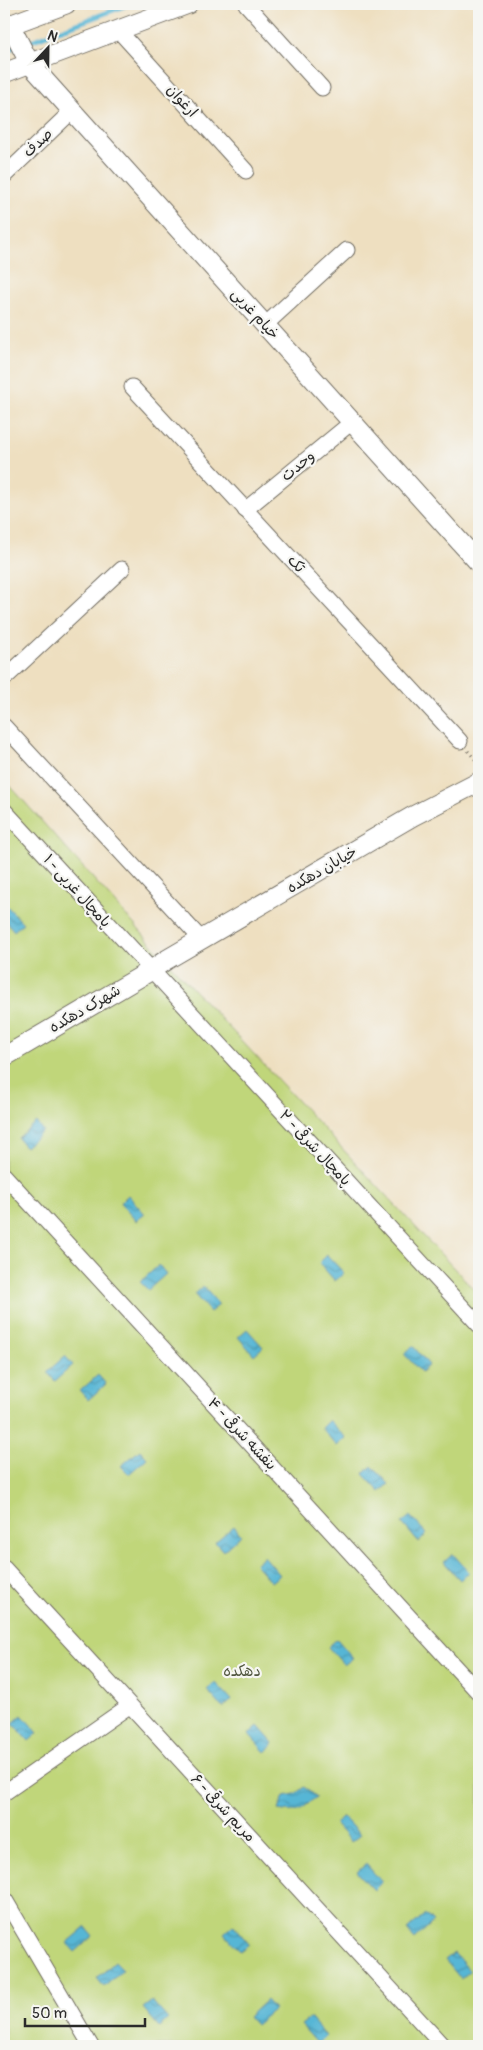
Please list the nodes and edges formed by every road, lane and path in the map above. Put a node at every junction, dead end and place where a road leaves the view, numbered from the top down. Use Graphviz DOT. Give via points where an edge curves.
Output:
graph roads {
  1 [pos="66,4"];
  2 [pos="188,4"];
  3 [pos="246,4"];
  4 [pos="34,9"];
  5 [pos="7,26"];
  6 [pos="118,30"];
  7 [pos="30,64"];
  8 [pos="4,73"];
  9 [pos="322,88"];
  10 [pos="72,111"];
  11 [pos="246,171"];
  12 [pos="4,176"];
  13 [pos="348,250"];
  14 [pos="265,325"];
  15 [pos="132,387"];
  16 [pos="352,422"];
  17 [pos="245,510"];
  18 [pos="479,563"];
  19 [pos="122,569"];
  20 [pos="4,679"];
  21 [pos="4,726"];
  22 [pos="460,741"];
  23 [pos="479,782"];
  24 [pos="4,810"];
  25 [pos="202,940"];
  26 [pos="166,960"];
  27 [pos="150,971"];
  28 [pos="4,1057"];
  29 [pos="4,1175"];
  30 [pos="479,1325"];
  31 [pos="4,1568"];
  32 [pos="479,1693"];
  33 [pos="129,1706"];
  34 [pos="4,1794"];
  35 [pos="4,1898"];
  36 [pos="91,2046"];
  37 [pos="443,2046"];
  1 -- 4 [label="street"];
  2 -- 6 [label="street"];
  3 -- 9 [label="street"];
  4 -- 5 [label="street"];
  5 -- 7 [label="street, خیام غربی"];
  6 -- 7 [label="street"];
  6 -- 11 [label="street, ارغوان"];
  7 -- 8 [label="street"];
  7 -- 10 [label="street, خیام غربی"];
  10 -- 12 [label="street, صدف"];
  10 -- 14 [label="street, خیام غربی"];
  13 -- 14 [label="street"];
  14 -- 16 [label="street, خیام غربی"];
  15 -- 17 [label="street, تک"];
  16 -- 17 [label="street, وحدت"];
  16 -- 18 [label="street, خیام غربی"];
  17 -- 22 [label="street, تک"];
  19 -- 20 [label="street"];
  21 -- 25 [label="street"];
  23 -- 25 [label="street, خیابان دهکده" via="413,816"];
  24 -- 27 [label="street, پامچال غربی - ۱"];
  25 -- 26 [label="street, خیابان دهکده"];
  26 -- 27 [label="street, شهرک دهکده"];
  27 -- 28 [label="street, شهرک دهکده"];
  27 -- 30 [label="street, پامچال شرقی - ۲"];
  29 -- 32 [label="street, بنفشه شرقی - ۴"];
  31 -- 33 [label="street, مریم شرقی - ۶"];
  33 -- 34 [label="street"];
  33 -- 37 [label="street, مریم شرقی - ۶"];
  35 -- 36 [label="street"];
}
